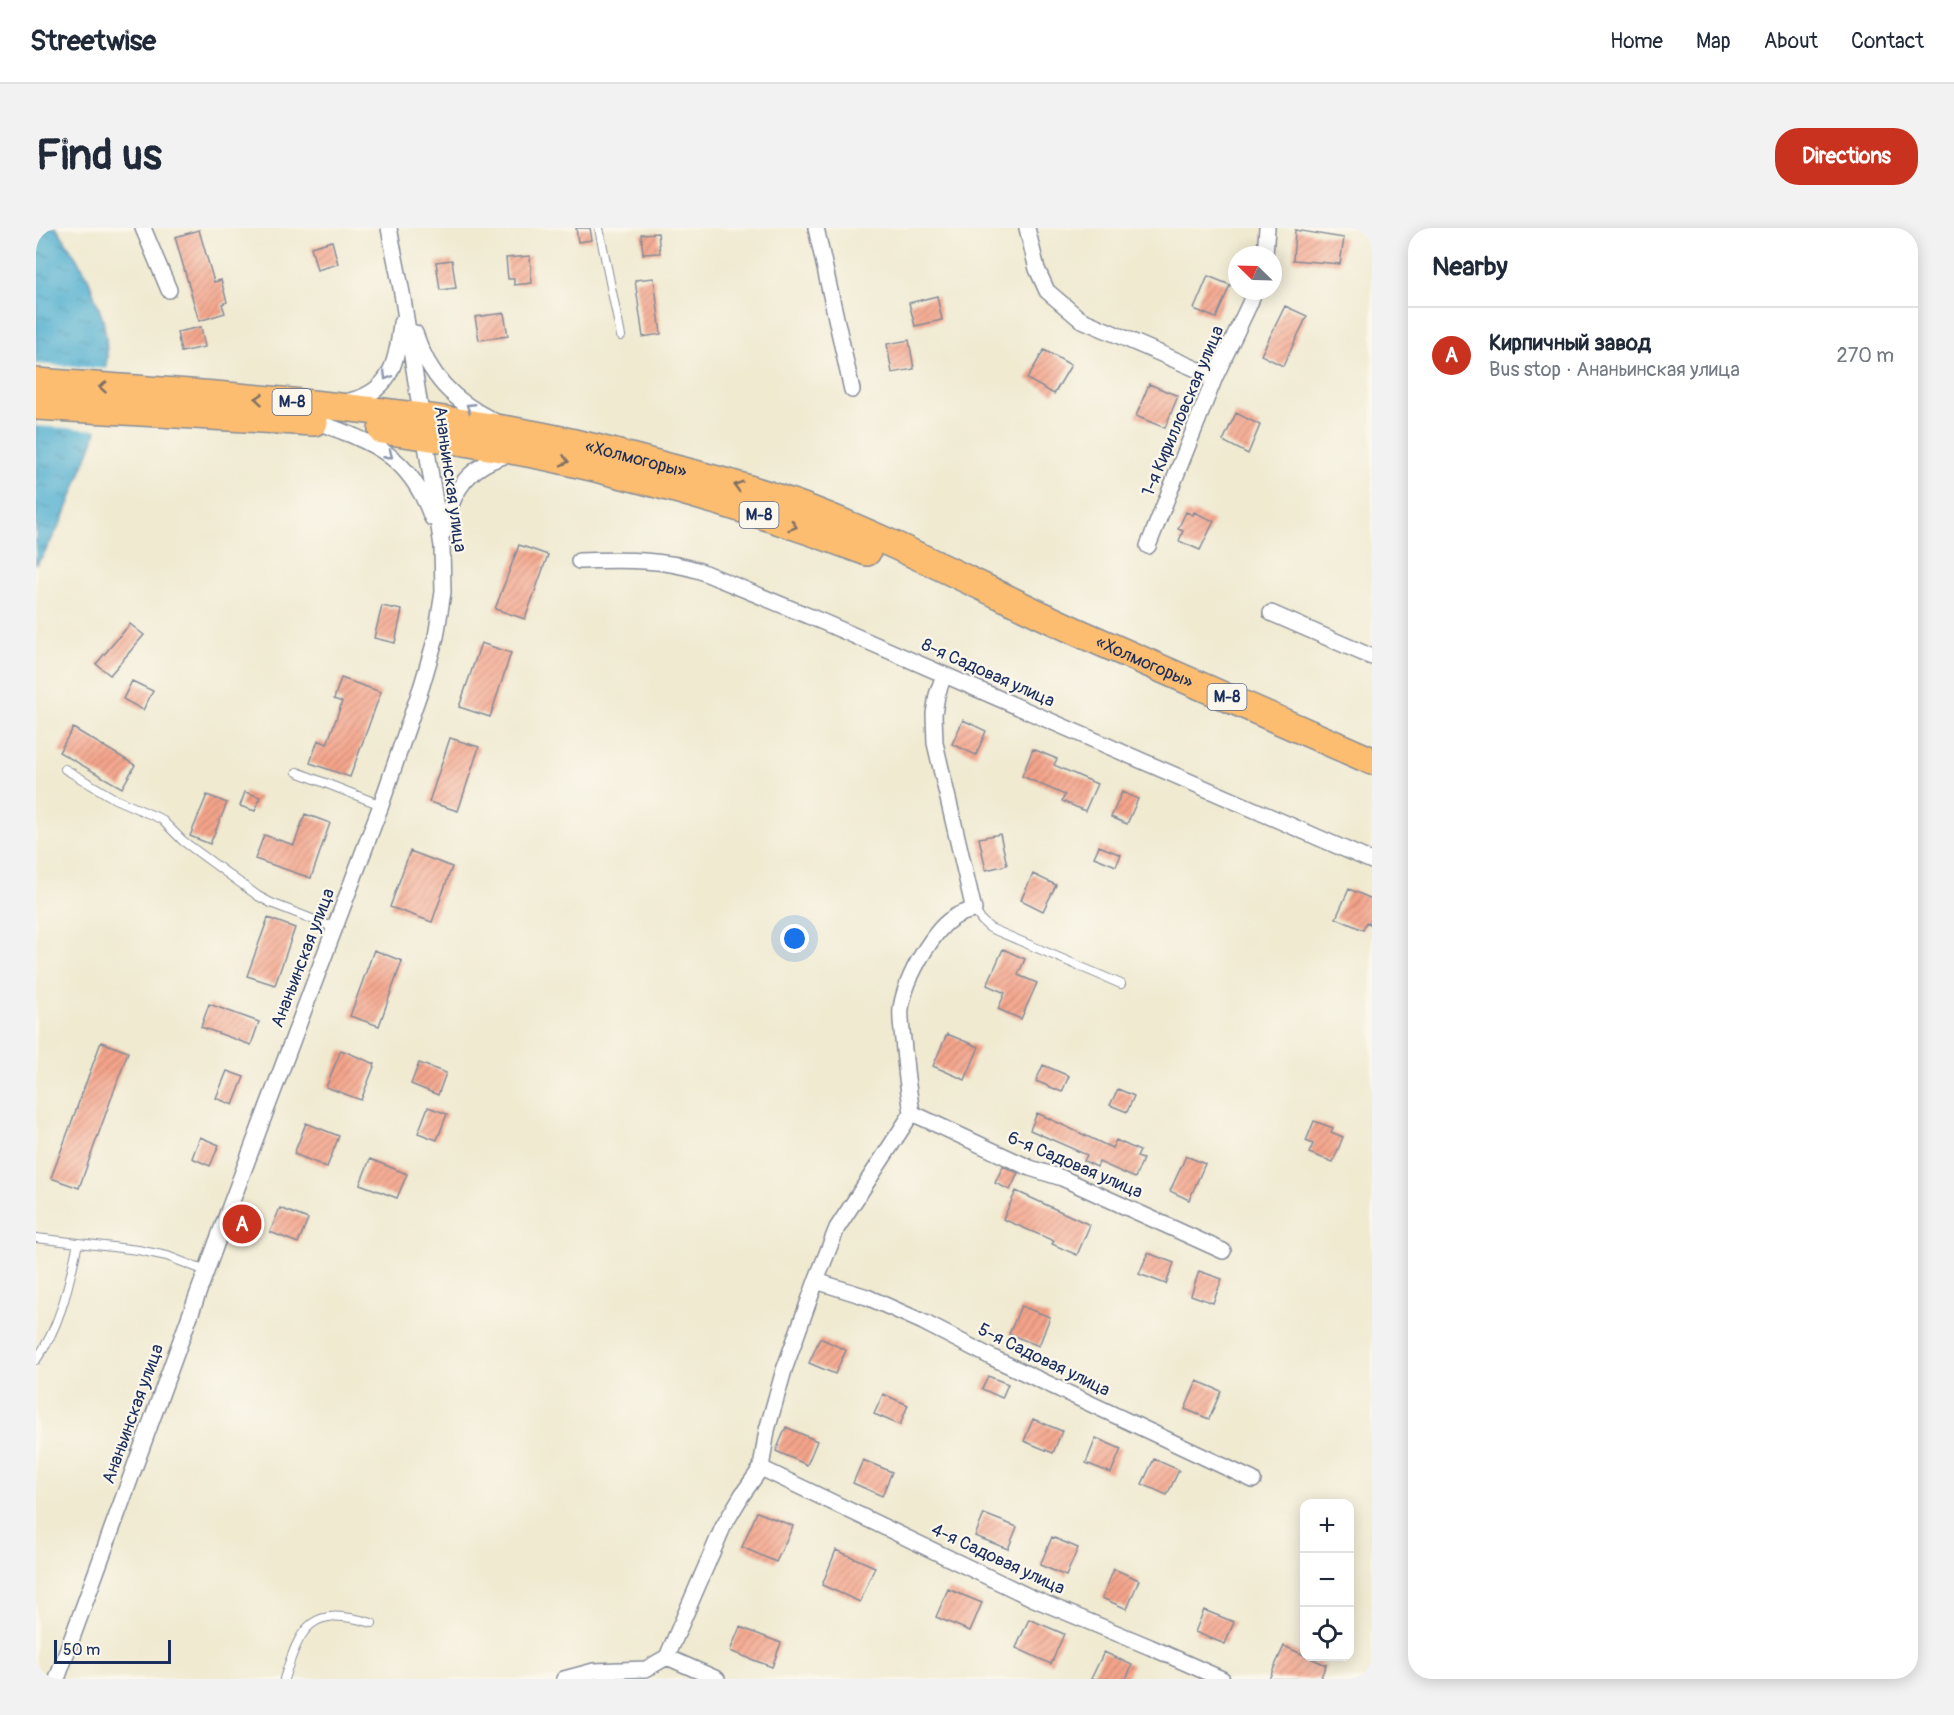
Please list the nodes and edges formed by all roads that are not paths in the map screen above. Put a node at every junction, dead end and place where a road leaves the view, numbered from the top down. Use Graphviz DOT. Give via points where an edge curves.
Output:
graph roads {
  1 [pos="143,228"];
  2 [pos="389,228"];
  3 [pos="599,228"];
  4 [pos="816,228"];
  5 [pos="1027,228"];
  6 [pos="1267,228"];
  7 [pos="1266,246"];
  8 [pos="169,290"];
  9 [pos="403,299"];
  10 [pos="1251,300"];
  11 [pos="621,336"];
  12 [pos="1215,377"];
  13 [pos="36,382"];
  14 [pos="852,390"];
  15 [pos="161,402"];
  16 [pos="36,406"];
  17 [pos="323,413"];
  18 [pos="423,426"];
  19 [pos="523,442"];
  20 [pos="442,546"];
  21 [pos="1148,546"];
  22 [pos="579,561"];
  23 [pos="1271,613"];
  24 [pos="1372,657"];
  25 [pos="944,675"];
  26 [pos="1372,761"];
  27 [pos="65,769"];
  28 [pos="297,772"];
  29 [pos="381,805"];
  30 [pos="1372,861"];
  31 [pos="974,910"];
  32 [pos="335,928"];
  33 [pos="1121,984"];
  34 [pos="912,1113"];
  35 [pos="36,1238"];
  36 [pos="78,1243"];
  37 [pos="1223,1251"];
  38 [pos="206,1271"];
  39 [pos="816,1281"];
  40 [pos="36,1360"];
  41 [pos="761,1468"];
  42 [pos="1253,1480"];
  43 [pos="372,1623"];
  44 [pos="668,1658"];
  45 [pos="57,1679"];
  46 [pos="284,1679"];
  47 [pos="564,1679"];
  48 [pos="717,1679"];
  49 [pos="1222,1679"];
  1 -- 8 [label="street"];
  2 -- 9 [label="street, Ананьинская улица"];
  3 -- 11 [label="lane"];
  4 -- 14 [label="street"];
  5 -- 12 [label="street" via="1036,269 1047,291 1080,319"];
  6 -- 7 [label="street"];
  9 -- 17 [label="street, one-way" via="399,348 386,380 360,398"];
  9 -- 18 [label="street, Ананьинская улица"];
  19 -- 9 [label="street, one-way" via="470,408 437,378 424,357"];
  10 -- 12 [label="street, 1-я Кирилловская улица"];
  12 -- 21 [label="street, 1-я Кирилловская улица"];
  15 -- 13 [label="highway, М-8, one-way"];
  15 -- 16 [label="highway, М-8"];
  15 -- 17 [label="highway, «Холмогоры» / М-8"];
  17 -- 18 [label="highway, «Холмогоры» / М-8"];
  17 -- 20 [label="street, one-way" via="401,465 418,485"];
  18 -- 19 [label="highway, «Холмогоры» / М-8"];
  18 -- 20 [label="street, Ананьинская улица"];
  19 -- 20 [label="street" via="507,456 484,464 463,482 450,503"];
  19 -- 26 [label="highway, «Холмогоры» / М-8" via="798,527 1081,633"];
  20 -- 29 [label="street, Ананьинская улица" via="443,592 436,637"];
  22 -- 25 [label="street, 8-я Садовая улица" via="680,564 824,621"];
  23 -- 24 [label="street"];
  25 -- 30 [label="street, 8-я Садовая улица"];
  25 -- 31 [label="street" via="934,714 935,743"];
  27 -- 32 [label="lane" via="115,799 161,819 183,841 258,896"];
  28 -- 29 [label="lane"];
  29 -- 32 [label="street, Ананьинская улица"];
  31 -- 33 [label="lane" via="990,928"];
  31 -- 34 [label="street" via="961,912 934,937 906,987 902,1030"];
  32 -- 38 [label="street, Ананьинская улица"];
  34 -- 37 [label="street, 6-я Садовая улица"];
  34 -- 39 [label="street" via="837,1228"];
  35 -- 36 [label="lane"];
  36 -- 38 [label="lane" via="168,1256"];
  36 -- 40 [label="lane" via="59,1317"];
  38 -- 45 [label="street, Ананьинская улица"];
  39 -- 41 [label="street" via="774,1403"];
  39 -- 42 [label="street, 5-я Садовая улица" via="867,1297 923,1322"];
  41 -- 44 [label="street" via="723,1527"];
  41 -- 49 [label="street, 4-я Садовая улица" via="1032,1598"];
  43 -- 46 [label="lane" via="349,1616 326,1617 308,1625 295,1644"];
  44 -- 47 [label="street" via="646,1669 594,1671"];
  44 -- 48 [label="street"];
}
